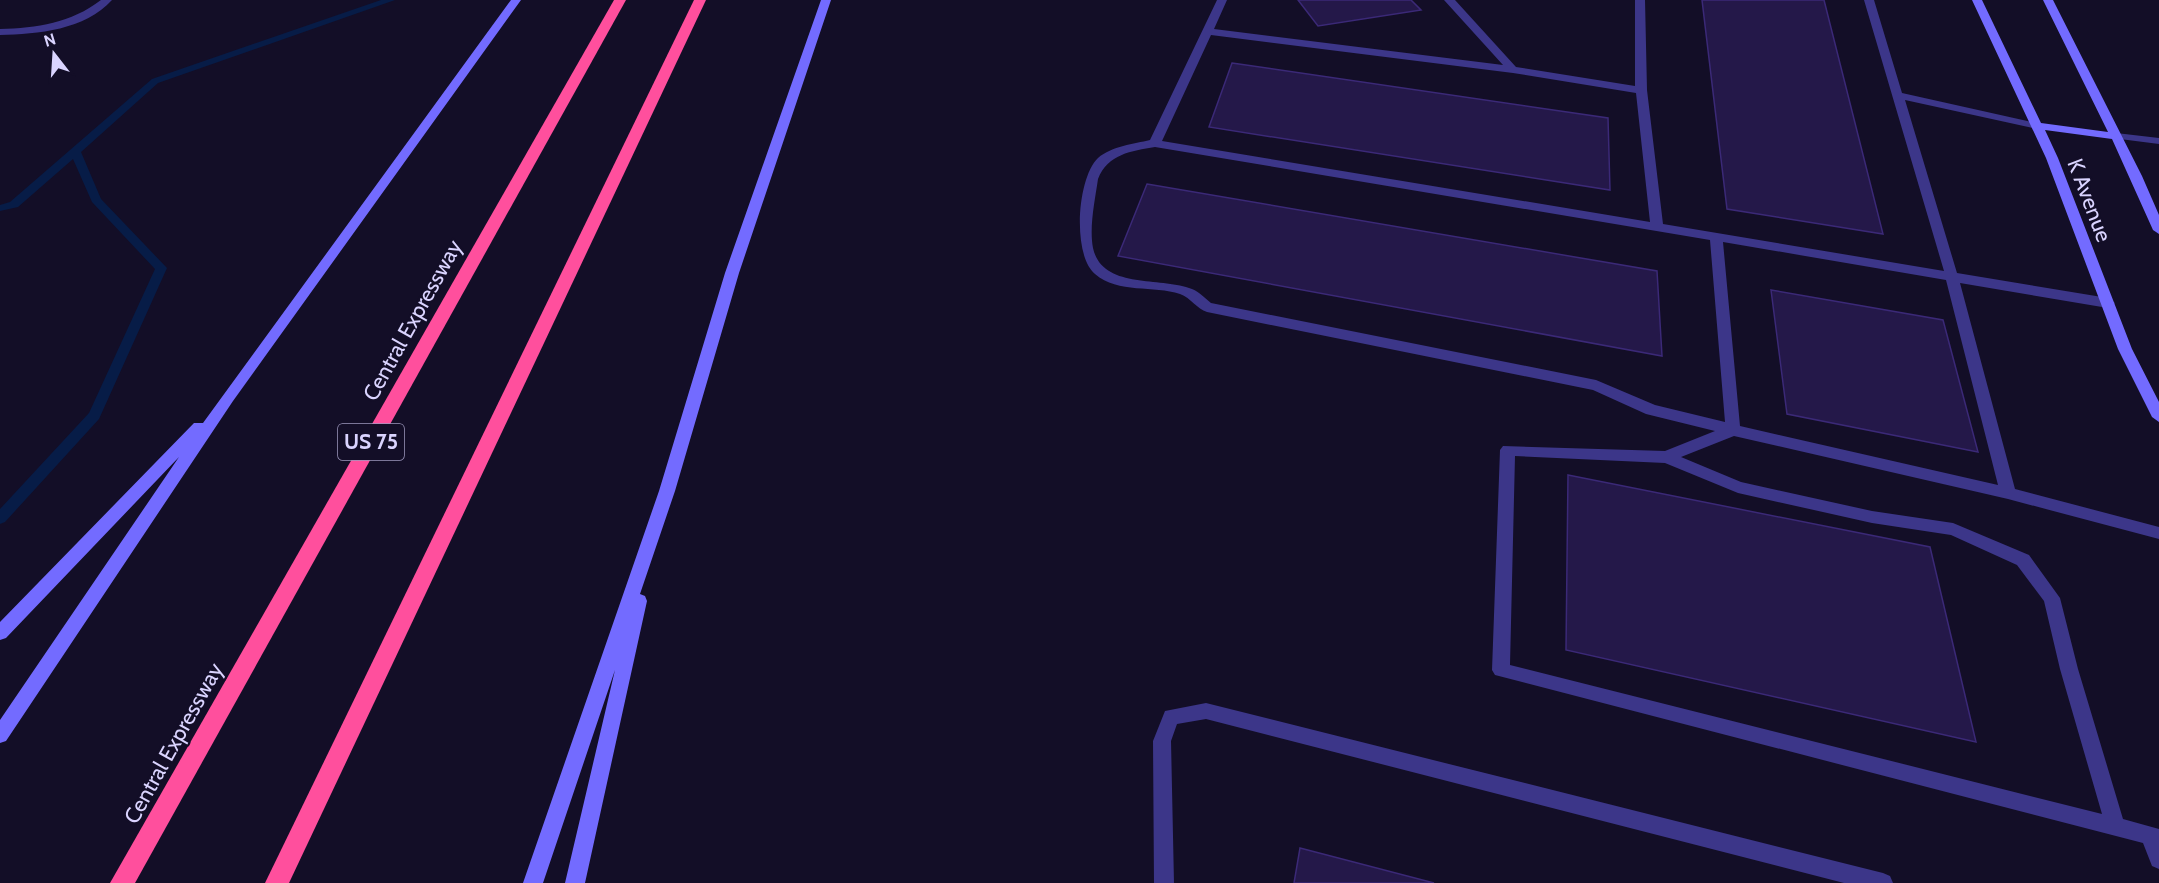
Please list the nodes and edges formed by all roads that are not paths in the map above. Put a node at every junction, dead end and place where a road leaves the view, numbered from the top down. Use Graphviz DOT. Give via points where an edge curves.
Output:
graph roads {
  1 [pos="106,0"];
  2 [pos="516,0"];
  3 [pos="620,0"];
  4 [pos="700,0"];
  5 [pos="826,0"];
  6 [pos="1222,0"];
  7 [pos="1449,0"];
  8 [pos="1455,0"];
  9 [pos="1640,0"];
  10 [pos="1869,0"];
  11 [pos="1977,0"];
  12 [pos="2048,0"];
  13 [pos="1208,31"];
  14 [pos="0,32"];
  15 [pos="1513,70"];
  16 [pos="1641,90"];
  17 [pos="1897,95"];
  18 [pos="2037,126"];
  19 [pos="2116,136"];
  20 [pos="2159,141"];
  21 [pos="1155,143"];
  22 [pos="1657,228"];
  23 [pos="2159,230"];
  24 [pos="1716,238"];
  25 [pos="1952,277"];
  26 [pos="2108,303"];
  27 [pos="228,397"];
  28 [pos="2159,417"];
  29 [pos="1733,430"];
  30 [pos="1665,457"];
  31 [pos="667,491"];
  32 [pos="2008,493"];
  33 [pos="2159,533"];
  34 [pos="0,633"];
  35 [pos="0,735"];
  36 [pos="2115,826"];
  37 [pos="2155,837"];
  38 [pos="2159,859"];
  39 [pos="122,883"];
  40 [pos="276,883"];
  41 [pos="533,883"];
  42 [pos="575,883"];
  43 [pos="1164,883"];
  44 [pos="1883,883"];
  1 -- 14 [label="lane" via="90,14 46,30"];
  2 -- 27 [label="main road"];
  3 -- 39 [label="highway, Central Expressway / US 75"];
  4 -- 40 [label="highway"];
  5 -- 31 [label="main road" via="728,284"];
  6 -- 13 [label="lane"];
  7 -- 8 [label="lane"];
  7 -- 15 [label="lane"];
  9 -- 16 [label="lane"];
  10 -- 17 [label="lane"];
  11 -- 18 [label="main road, K Avenue"];
  12 -- 19 [label="main road"];
  13 -- 15 [label="lane"];
  13 -- 21 [label="lane"];
  15 -- 16 [label="lane"];
  16 -- 22 [label="lane"];
  17 -- 18 [label="lane"];
  17 -- 25 [label="lane"];
  18 -- 19 [label="main road"];
  18 -- 26 [label="main road, K Avenue"];
  19 -- 20 [label="lane"];
  19 -- 23 [label="main road"];
  21 -- 22 [label="lane"];
  21 -- 29 [label="lane" via="1103,158 1091,175 1087,248 1093,265 1108,278 1186,291 1208,307 1596,385 1651,410"];
  22 -- 24 [label="lane"];
  24 -- 25 [label="lane"];
  24 -- 29 [label="lane"];
  25 -- 26 [label="lane"];
  25 -- 32 [label="lane"];
  26 -- 28 [label="main road, K Avenue"];
  27 -- 34 [label="main road"];
  27 -- 35 [label="main road"];
  29 -- 30 [label="lane"];
  29 -- 32 [label="lane"];
  30 -- 36 [label="lane" via="1738,487 1872,517 1953,529 2023,560 2052,598"];
  30 -- 36 [label="lane" via="1508,450 1501,670"];
  31 -- 41 [label="main road"];
  31 -- 42 [label="main road"];
  32 -- 33 [label="lane"];
  36 -- 37 [label="lane"];
  37 -- 38 [label="lane"];
  43 -- 44 [label="lane" via="1162,741 1171,717 1206,711"];
}
